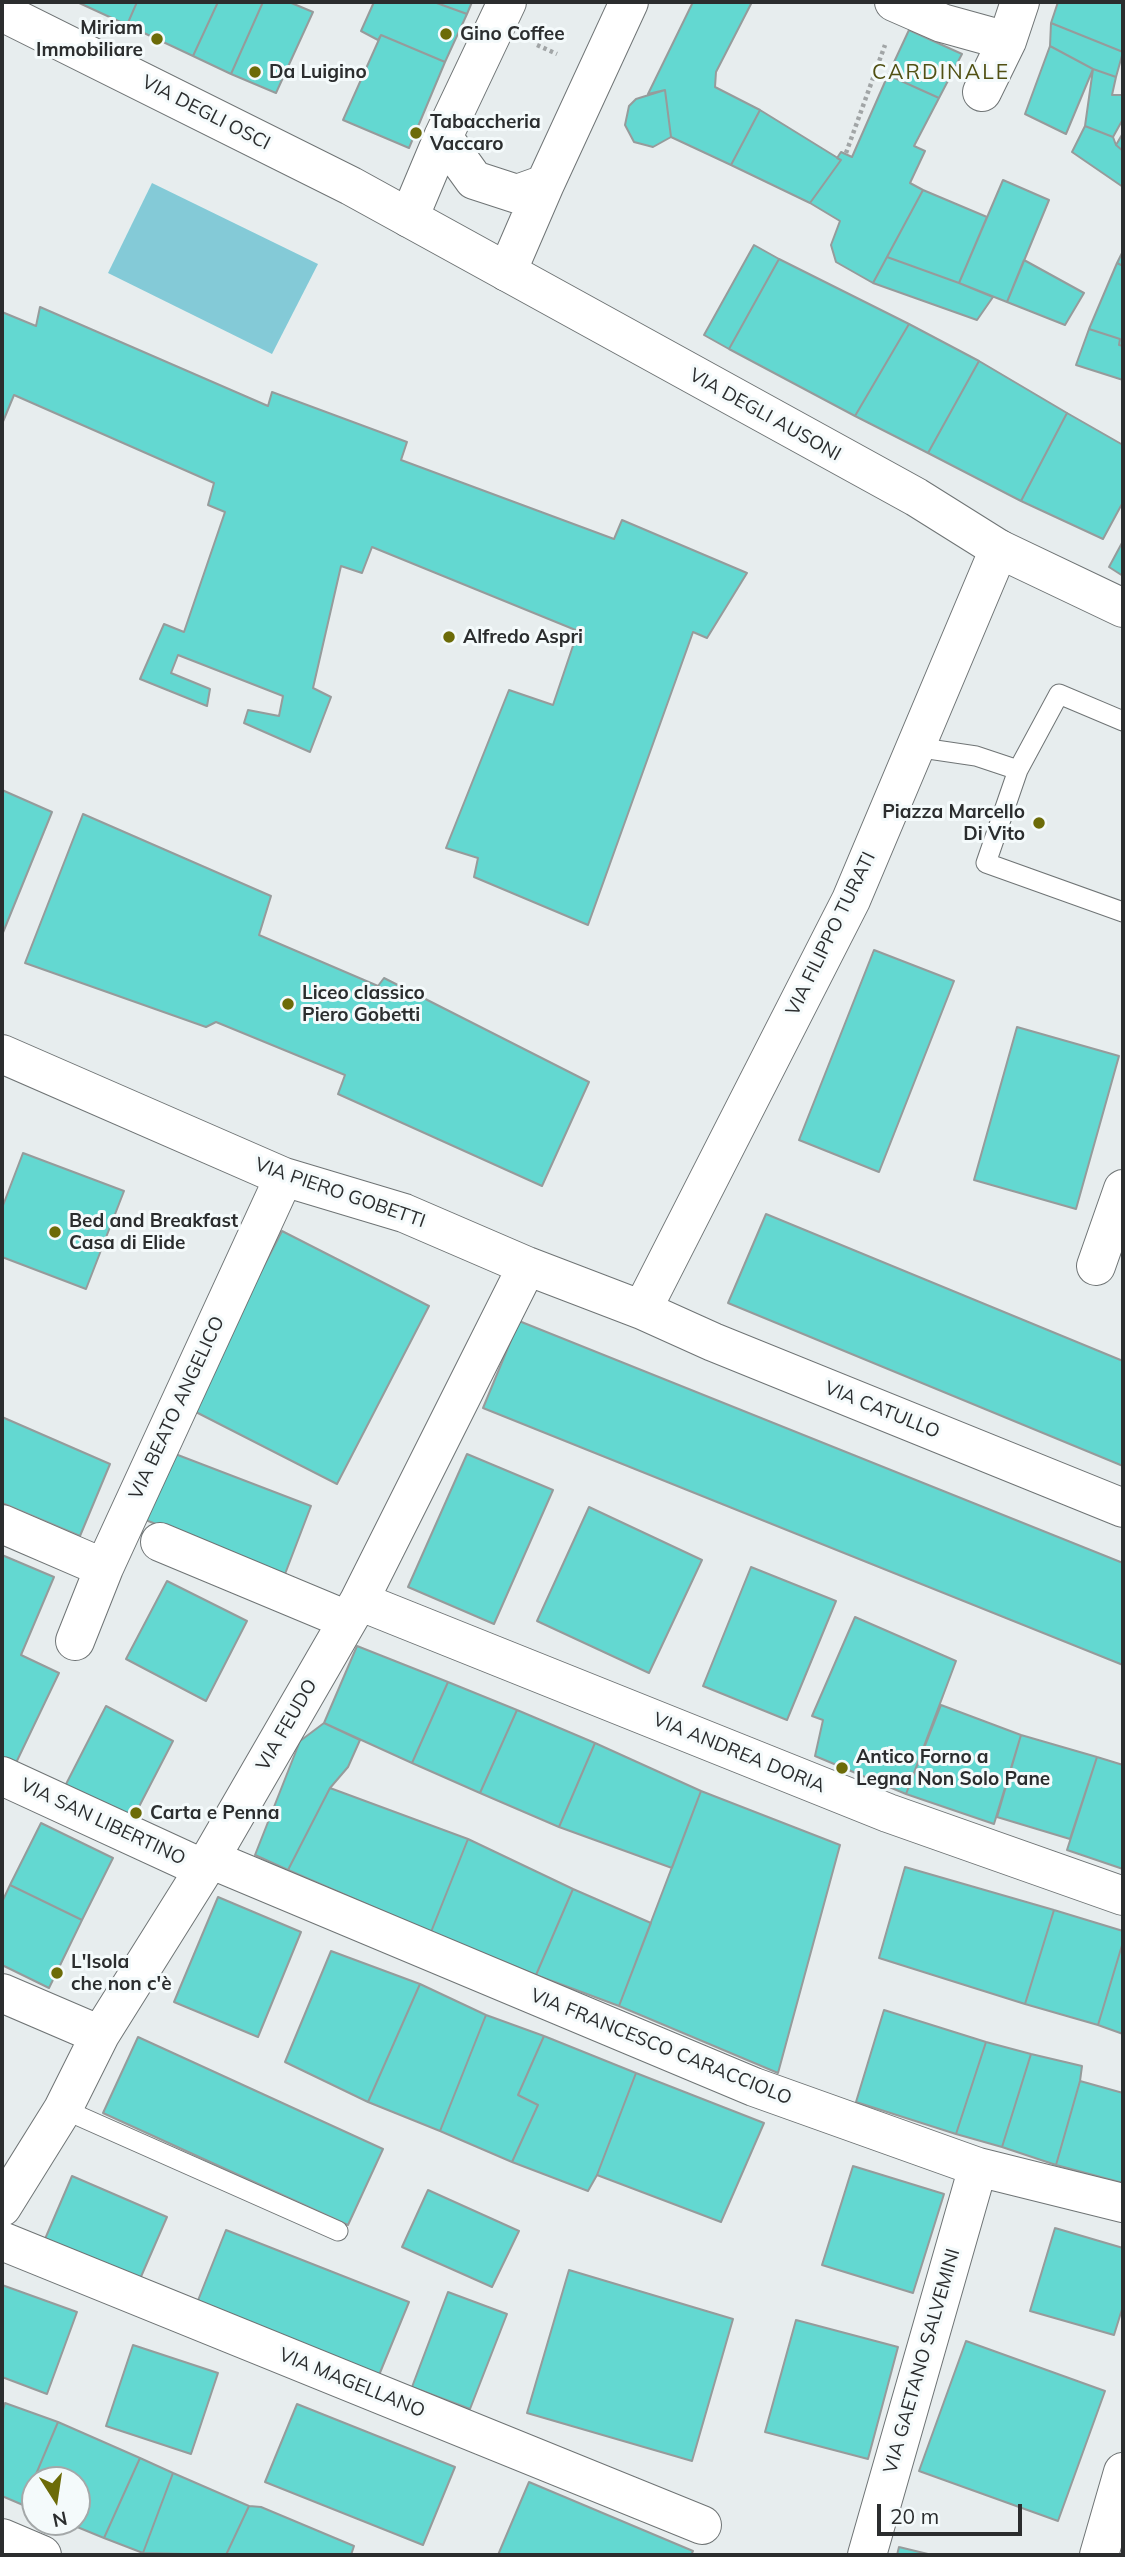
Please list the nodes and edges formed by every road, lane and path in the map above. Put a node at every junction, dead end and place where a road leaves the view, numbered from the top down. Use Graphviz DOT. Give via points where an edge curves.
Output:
graph roads {
  1 [pos="894,2"];
  2 [pos="1020,2"];
  3 [pos="620,7"];
  4 [pos="2,12"];
  5 [pos="502,14"];
  6 [pos="1007,41"];
  7 [pos="881,54"];
  8 [pos="596,72"];
  9 [pos="982,92"];
  10 [pos="443,137"];
  11 [pos="846,153"];
  12 [pos="545,184"];
  13 [pos="409,218"];
  14 [pos="507,272"];
  15 [pos="999,549"];
  16 [pos="1123,608"];
  17 [pos="1123,721"];
  18 [pos="915,747"];
  19 [pos="1018,770"];
  20 [pos="1123,912"];
  21 [pos="2,1054"];
  22 [pos="284,1177"];
  23 [pos="1123,1189"];
  24 [pos="527,1266"];
  25 [pos="1096,1266"];
  26 [pos="642,1310"];
  27 [pos="1123,1507"];
  28 [pos="2,1524"];
  29 [pos="160,1542"];
  30 [pos="104,1568"];
  31 [pos="353,1610"];
  32 [pos="75,1641"];
  33 [pos="2,1776"];
  34 [pos="207,1864"];
  35 [pos="1123,1896"];
  36 [pos="2,1993"];
  37 [pos="100,2035"];
  38 [pos="62,2109"];
  39 [pos="978,2167"];
  40 [pos="1123,2203"];
  41 [pos="2,2207"];
  42 [pos="338,2231"];
  43 [pos="2,2241"];
  44 [pos="1123,2472"];
  45 [pos="702,2525"];
  46 [pos="2,2538"];
  47 [pos="42,2555"];
  48 [pos="867,2555"];
  49 [pos="1098,2555"];
  1 -- 6 [label="street" via="942,23"];
  2 -- 6 [label="street"];
  3 -- 8 [label="street"];
  4 -- 13 [label="street, VIA DEGLI OSCI"];
  5 -- 8 [label="path"];
  5 -- 10 [label="street"];
  6 -- 9 [label="street"];
  7 -- 11 [label="path"];
  8 -- 12 [label="street"];
  10 -- 12 [label="street" via="474,180 517,194"];
  10 -- 13 [label="street"];
  12 -- 14 [label="street"];
  13 -- 14 [label="street, VIA DEGLI AUSONI"];
  14 -- 15 [label="street, VIA DEGLI AUSONI" via="916,497"];
  15 -- 16 [label="street, VIA DEGLI AUSONI"];
  15 -- 18 [label="street, VIA FILIPPO TURATI"];
  17 -- 19 [label="lane" via="1059,694"];
  18 -- 19 [label="lane" via="976,756"];
  18 -- 26 [label="street, VIA FILIPPO TURATI" via="851,900"];
  19 -- 20 [label="lane" via="986,863"];
  21 -- 22 [label="street, VIA PIERO GOBETTI"];
  22 -- 24 [label="street, VIA PIERO GOBETTI" via="404,1213"];
  22 -- 30 [label="street, VIA BEATO ANGELICO"];
  23 -- 25 [label="street"];
  24 -- 26 [label="street, VIA PIERO GOBETTI"];
  24 -- 31 [label="street, VIA FEUDO"];
  26 -- 27 [label="street, VIA CATULLO"];
  28 -- 30 [label="street"];
  29 -- 31 [label="street, VIA ANDREA DORIA"];
  30 -- 32 [label="street, VIA BEATO ANGELICO"];
  31 -- 34 [label="street, VIA FEUDO"];
  31 -- 35 [label="street, VIA ANDREA DORIA"];
  33 -- 34 [label="street, VIA SAN LIBERTINO"];
  34 -- 37 [label="street, VIA FEUDO"];
  34 -- 39 [label="street, VIA FRANCESCO CARACCIOLO" via="754,2087"];
  36 -- 37 [label="street"];
  37 -- 38 [label="street, VIA FEUDO"];
  38 -- 41 [label="street, VIA FEUDO"];
  38 -- 42 [label="lane"];
  39 -- 40 [label="street, VIA FRANCESCO CARACCIOLO"];
  39 -- 48 [label="street, VIA GAETANO SALVEMINI"];
  43 -- 45 [label="street, VIA MAGELLANO"];
  44 -- 49 [label="street"];
  46 -- 47 [label="street"];
}
